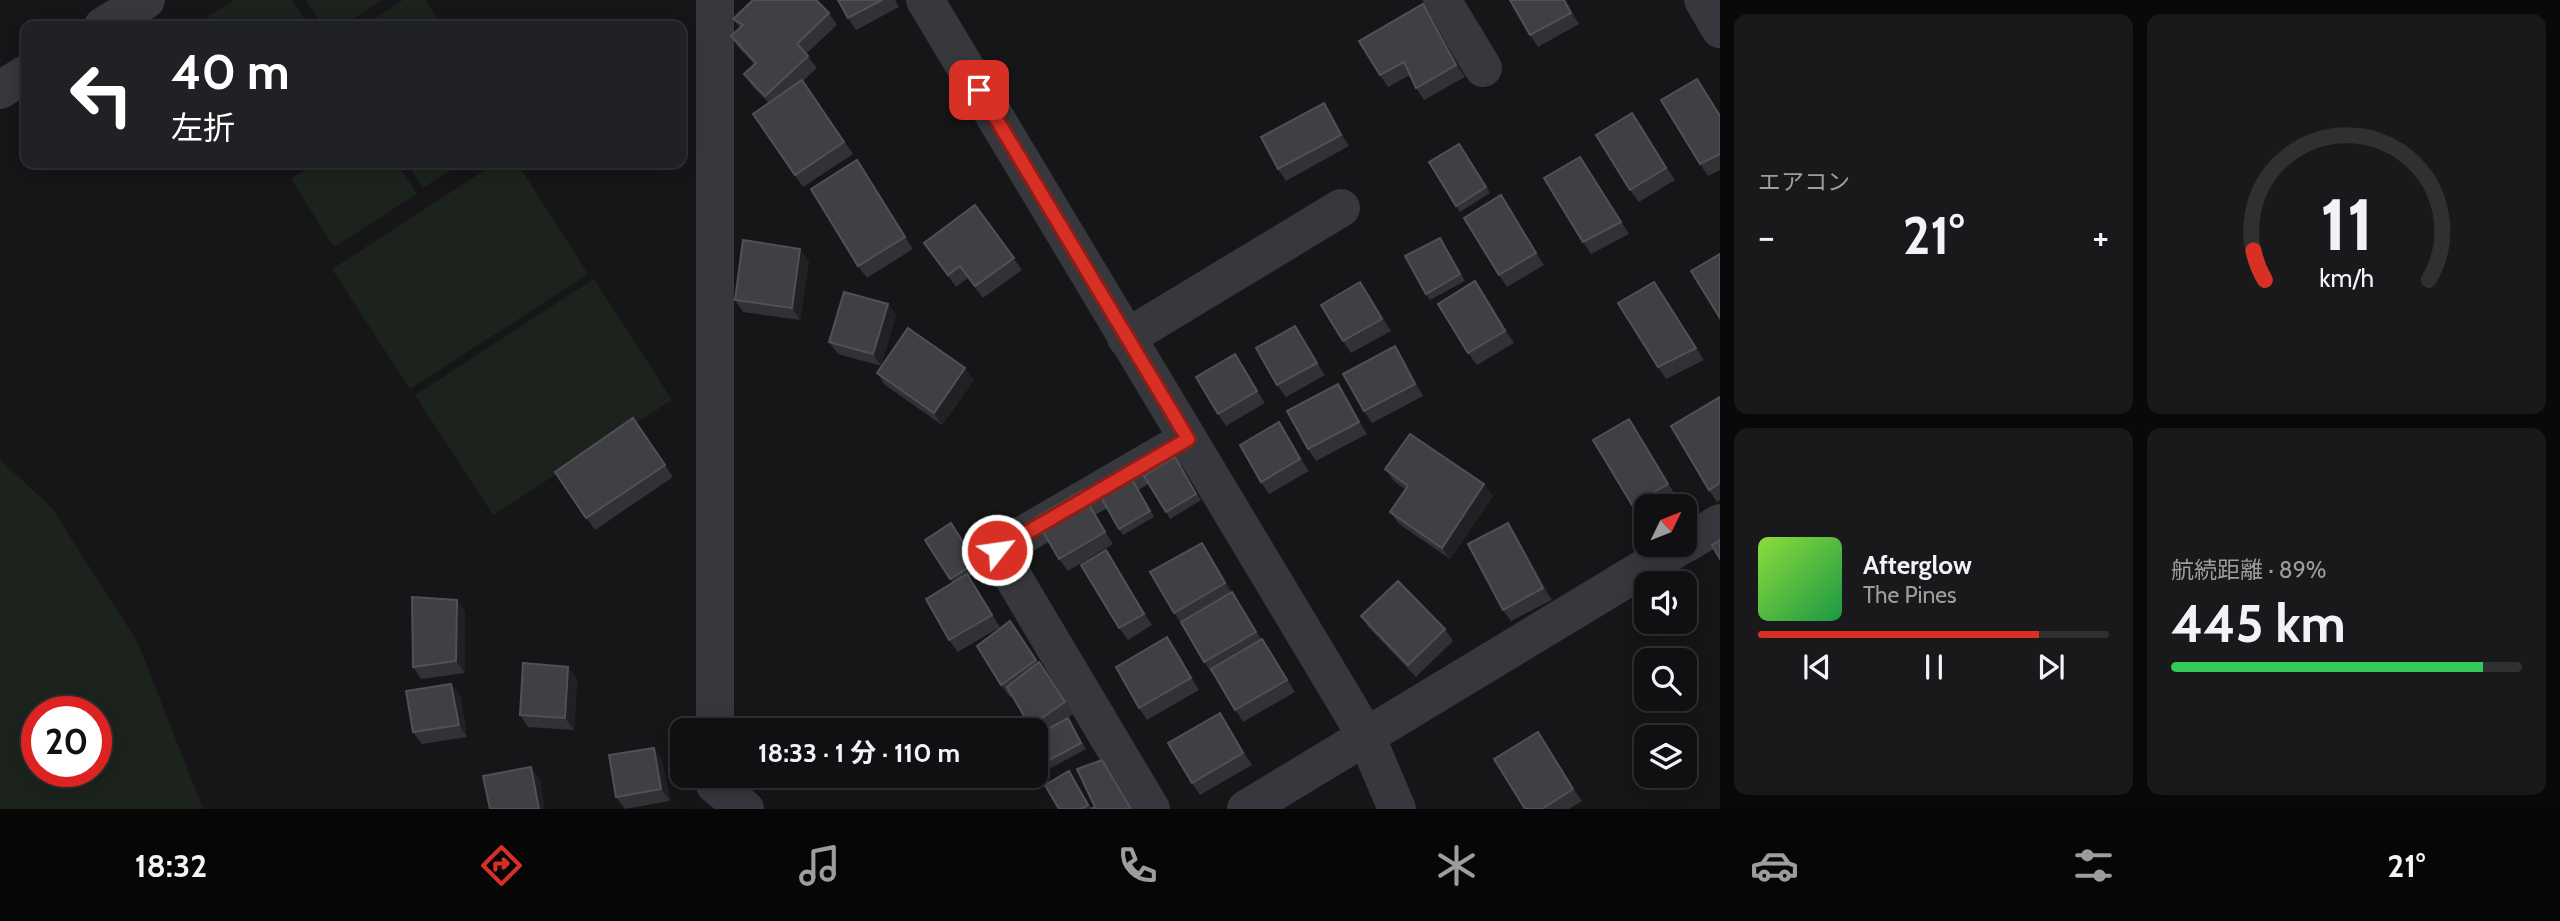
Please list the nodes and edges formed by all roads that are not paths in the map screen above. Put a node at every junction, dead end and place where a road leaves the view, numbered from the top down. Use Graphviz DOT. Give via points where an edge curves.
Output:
graph roads {
  1 [pos="146,0"];
  2 [pos="715,0"];
  3 [pos="925,0"];
  4 [pos="1441,0"];
  5 [pos="1703,0"];
  6 [pos="111,21"];
  7 [pos="1720,29"];
  8 [pos="1483,68"];
  9 [pos="21,77"];
  10 [pos="0,90"];
  11 [pos="1341,208"];
  12 [pos="1126,338"];
  13 [pos="1188,439"];
  14 [pos="1720,523"];
  15 [pos="1698,536"];
  16 [pos="1663,557"];
  17 [pos="715,718"];
  18 [pos="1366,736"];
  19 [pos="716,790"];
  20 [pos="745,809"];
  21 [pos="1151,809"];
  22 [pos="1245,809"];
  23 [pos="1397,809"];
  1 -- 6 [label="street"];
  2 -- 17 [label="street"];
  3 -- 12 [label="street"];
  4 -- 8 [label="street"];
  5 -- 7 [label="street"];
  9 -- 10 [label="street"];
  11 -- 12 [label="street"];
  12 -- 13 [label="street"];
  13 -- 18 [label="street"];
  13 -- 21 [label="street" via="997,550"];
  14 -- 15 [label="street"];
  16 -- 18 [label="street"];
  18 -- 22 [label="street"];
  18 -- 23 [label="street"];
  19 -- 20 [label="street"];
}
